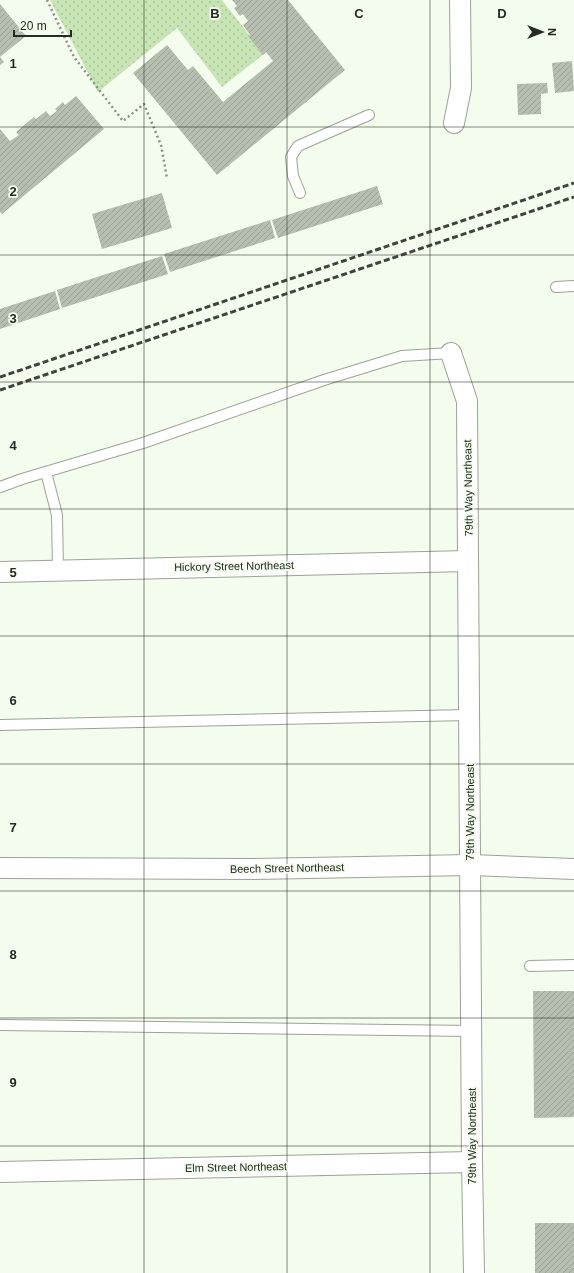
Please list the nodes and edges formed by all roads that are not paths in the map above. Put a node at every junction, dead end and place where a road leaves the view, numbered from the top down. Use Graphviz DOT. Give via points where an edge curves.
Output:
graph roads {
  1 [pos="460,0"];
  2 [pos="369,115"];
  3 [pos="454,123"];
  4 [pos="300,193"];
  5 [pos="574,286"];
  6 [pos="556,287"];
  7 [pos="451,353"];
  8 [pos="46,472"];
  9 [pos="0,487"];
  10 [pos="468,561"];
  11 [pos="58,570"];
  12 [pos="0,572"];
  13 [pos="469,715"];
  14 [pos="0,725"];
  15 [pos="471,865"];
  16 [pos="0,868"];
  17 [pos="574,869"];
  18 [pos="574,965"];
  19 [pos="530,966"];
  20 [pos="0,1025"];
  21 [pos="472,1031"];
  22 [pos="472,1162"];
  23 [pos="0,1172"];
  24 [pos="474,1273"];
  1 -- 3 [label="street" via="461,88"];
  2 -- 4 [label="lane" via="298,146 291,157 293,176"];
  5 -- 6 [label="lane"];
  7 -- 8 [label="lane" via="402,356 324,380 143,443"];
  7 -- 10 [label="street, 79th Way Northeast" via="467,401"];
  8 -- 9 [label="lane"];
  8 -- 11 [label="lane" via="57,515"];
  10 -- 11 [label="street, Hickory Street Northeast"];
  10 -- 13 [label="street, 79th Way Northeast"];
  11 -- 12 [label="street, Hickory Street Northeast"];
  13 -- 14 [label="lane"];
  13 -- 15 [label="street, 79th Way Northeast"];
  15 -- 16 [label="street, Beech Street Northeast" via="251,869"];
  15 -- 17 [label="street, Beech Street Northeast"];
  15 -- 21 [label="street, 79th Way Northeast"];
  18 -- 19 [label="lane"];
  20 -- 21 [label="lane"];
  21 -- 22 [label="street, 79th Way Northeast"];
  22 -- 23 [label="street, Elm Street Northeast"];
  22 -- 24 [label="street, 79th Way Northeast"];
}
